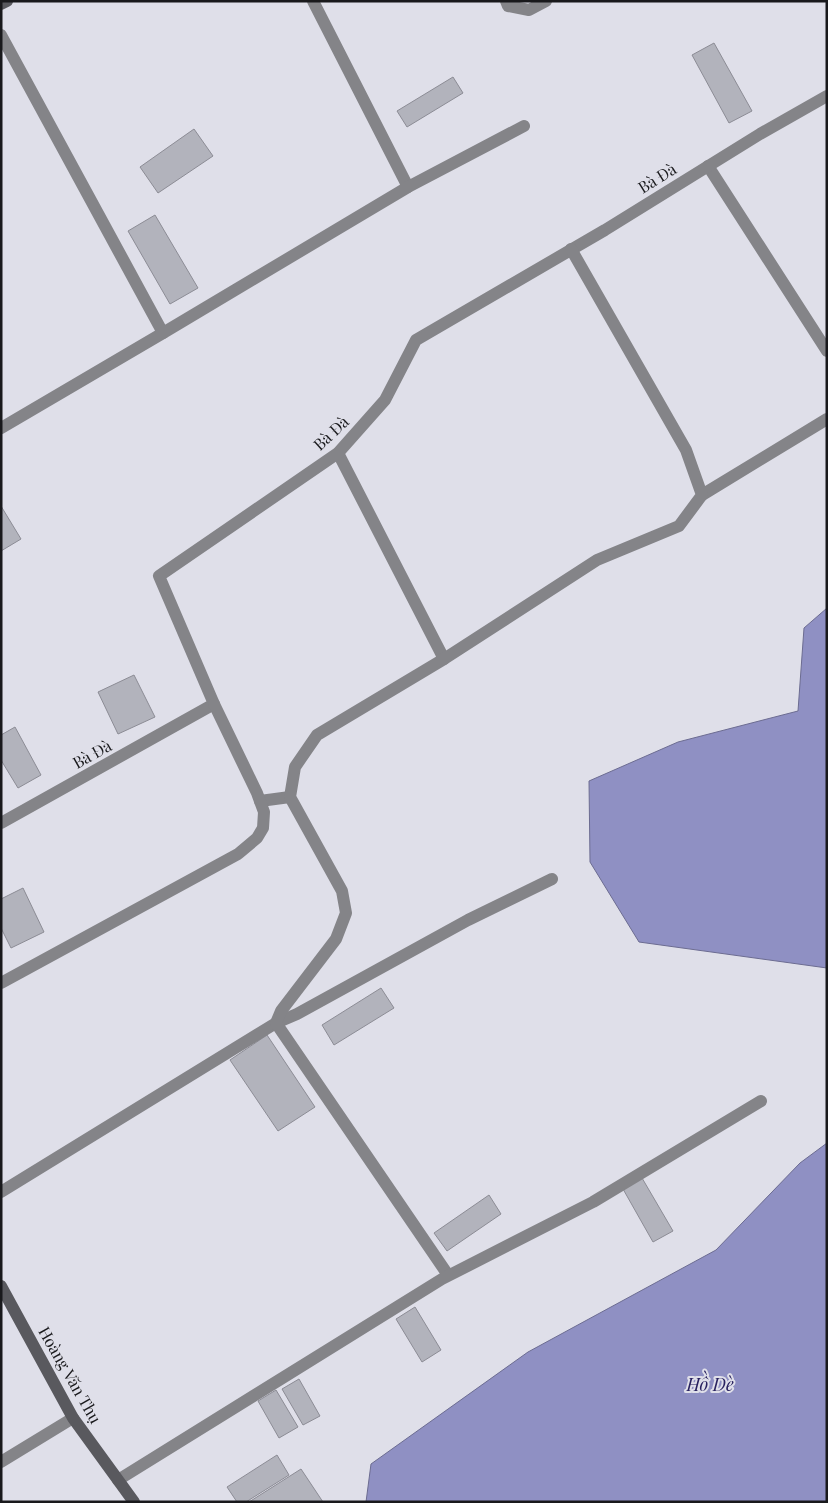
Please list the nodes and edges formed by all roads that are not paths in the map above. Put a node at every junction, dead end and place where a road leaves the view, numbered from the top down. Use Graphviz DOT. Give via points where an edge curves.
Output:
graph roads {
  1 [pos="7,1"];
  2 [pos="313,1"];
  3 [pos="506,1"];
  4 [pos="546,1"];
  5 [pos="1,4"];
  6 [pos="1,35"];
  7 [pos="827,96"];
  8 [pos="524,126"];
  9 [pos="708,166"];
  10 [pos="408,187"];
  11 [pos="571,249"];
  12 [pos="163,333"];
  13 [pos="827,351"];
  14 [pos="827,420"];
  15 [pos="1,428"];
  16 [pos="338,453"];
  17 [pos="702,495"];
  18 [pos="444,659"];
  19 [pos="214,704"];
  20 [pos="290,797"];
  21 [pos="260,801"];
  22 [pos="1,823"];
  23 [pos="552,879"];
  24 [pos="1,983"];
  25 [pos="276,1023"];
  26 [pos="761,1101"];
  27 [pos="1,1192"];
  28 [pos="448,1275"];
  29 [pos="1,1286"];
  30 [pos="73,1418"];
  31 [pos="1,1462"];
  32 [pos="118,1480"];
  33 [pos="134,1502"];
  1 -- 5 [label="main road"];
  2 -- 10 [label="street"];
  3 -- 4 [label="street" via="508,6 529,10"];
  6 -- 12 [label="street"];
  7 -- 9 [label="street, Bà Đà"];
  8 -- 10 [label="street"];
  9 -- 11 [label="street, Bà Đà"];
  9 -- 13 [label="street"];
  10 -- 12 [label="street"];
  11 -- 16 [label="street, Bà Đà" via="416,340 385,400"];
  11 -- 17 [label="street" via="686,450"];
  12 -- 15 [label="street"];
  14 -- 17 [label="street"];
  16 -- 18 [label="street"];
  16 -- 19 [label="street, Bà Đà" via="159,576"];
  17 -- 18 [label="street" via="678,526 597,560"];
  18 -- 20 [label="street" via="316,735 295,767"];
  19 -- 21 [label="street"];
  19 -- 22 [label="street, Bà Đà"];
  20 -- 21 [label="street"];
  20 -- 25 [label="street" via="342,891 346,913 336,939 281,1011"];
  21 -- 24 [label="street" via="264,812 263,828 257,838 238,854"];
  23 -- 25 [label="street" via="468,920"];
  25 -- 27 [label="street"];
  25 -- 28 [label="street"];
  26 -- 28 [label="street" via="593,1202"];
  28 -- 32 [label="street"];
  29 -- 30 [label="main road, Hoàng Văn Thụ"];
  30 -- 31 [label="street"];
  30 -- 32 [label="main road, Hoàng Văn Thụ"];
  32 -- 33 [label="main road, Hoàng Văn Thụ"];
}
